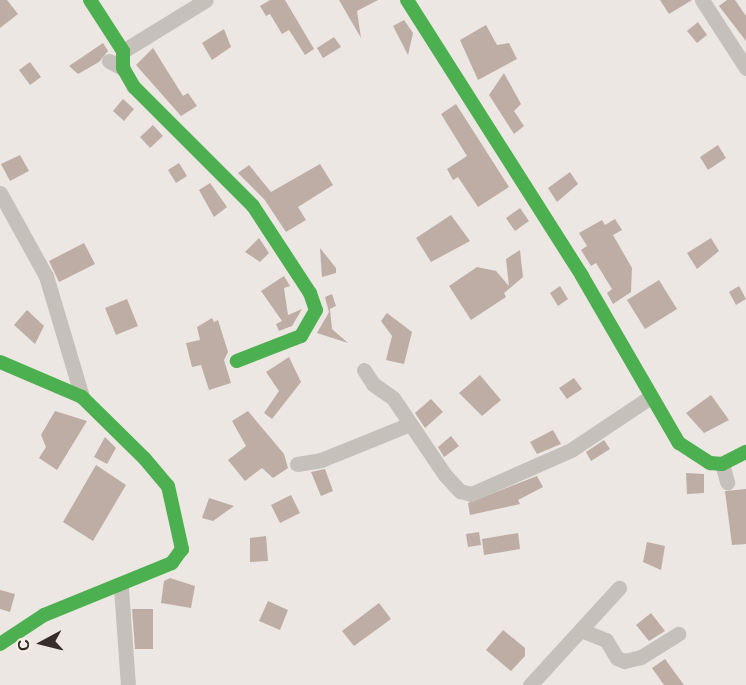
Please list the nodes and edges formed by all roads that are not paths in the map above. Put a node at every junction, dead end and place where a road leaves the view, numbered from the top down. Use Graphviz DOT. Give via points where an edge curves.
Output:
graph roads {
  1 [pos="90,0"];
  2 [pos="206,0"];
  3 [pos="407,0"];
  4 [pos="702,0"];
  5 [pos="123,51"];
  6 [pos="746,68"];
  7 [pos="0,193"];
  8 [pos="237,361"];
  9 [pos="0,362"];
  10 [pos="364,370"];
  11 [pos="82,397"];
  12 [pos="649,398"];
  13 [pos="410,424"];
  14 [pos="746,452"];
  15 [pos="297,464"];
  16 [pos="722,464"];
  17 [pos="727,482"];
  18 [pos="121,588"];
  19 [pos="619,588"];
  20 [pos="580,630"];
  21 [pos="678,633"];
  22 [pos="0,644"];
  23 [pos="128,685"];
  24 [pos="530,685"];
  1 -- 5 [label="street"];
  2 -- 5 [label="street"];
  3 -- 12 [label="street" via="582,276"];
  4 -- 6 [label="street"];
  5 -- 8 [label="street" via="116,65 167,123 253,206 310,293 316,310 301,336"];
  7 -- 11 [label="street" via="46,276"];
  9 -- 11 [label="street"];
  10 -- 13 [label="street" via="373,384 393,398"];
  11 -- 18 [label="street" via="159,474 180,523 182,549 172,562"];
  12 -- 13 [label="street" via="572,450 471,494 460,491 445,476"];
  12 -- 16 [label="street" via="687,452"];
  13 -- 15 [label="street" via="321,460"];
  14 -- 16 [label="street"];
  16 -- 17 [label="street"];
  18 -- 22 [label="street" via="44,615"];
  18 -- 23 [label="street"];
  19 -- 20 [label="street"];
  20 -- 21 [label="street" via="606,640 617,658 624,661 641,657"];
  20 -- 24 [label="street"];
}
